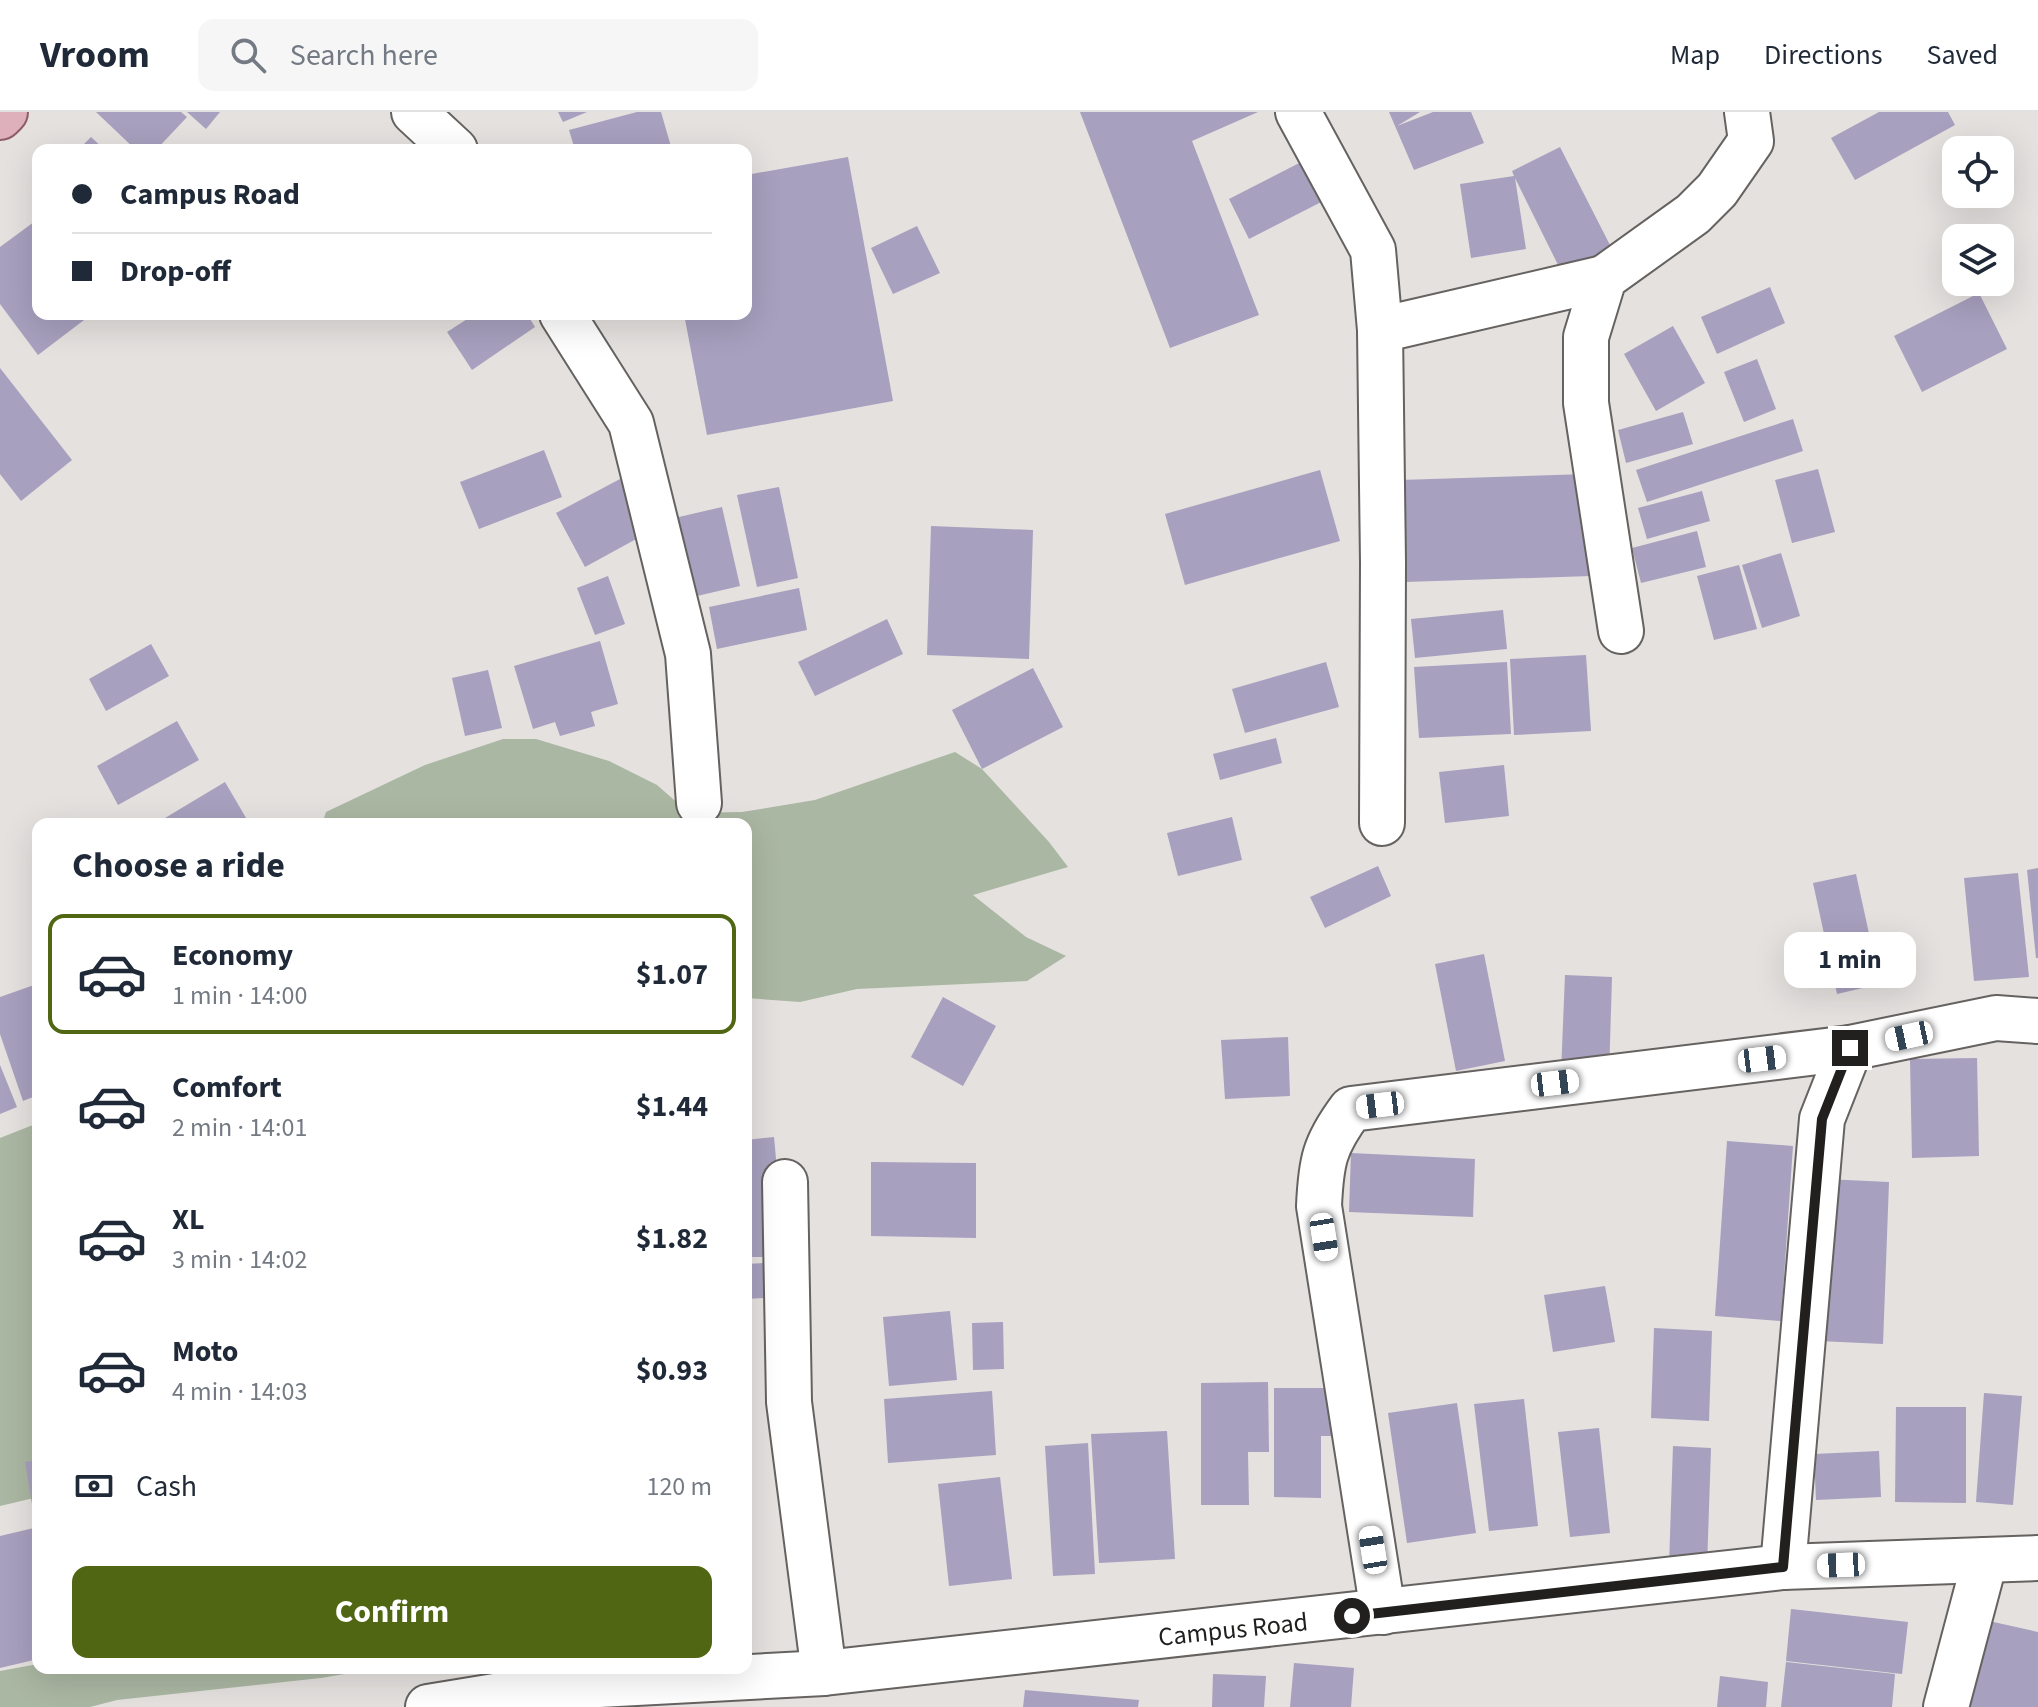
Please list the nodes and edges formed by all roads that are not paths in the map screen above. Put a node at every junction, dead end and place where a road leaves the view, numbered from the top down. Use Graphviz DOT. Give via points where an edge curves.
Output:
graph roads {
  1 [pos="5,112"];
  2 [pos="414,112"];
  3 [pos="1298,112"];
  4 [pos="1747,112"];
  5 [pos="0,117"];
  6 [pos="449,144"];
  7 [pos="1604,278"];
  8 [pos="566,320"];
  9 [pos="1380,330"];
  10 [pos="1621,631"];
  11 [pos="699,803"];
  12 [pos="1382,823"];
  13 [pos="2038,1021"];
  14 [pos="1850,1048"];
  15 [pos="785,1182"];
  16 [pos="2038,1558"];
  17 [pos="1985,1560"];
  18 [pos="1783,1567"];
  19 [pos="1383,1612"];
  20 [pos="824,1673"];
  21 [pos="542,1698"];
  22 [pos="428,1707"];
  23 [pos="1946,1707"];
  1 -- 5 [label="main road"];
  2 -- 6 [label="street"];
  3 -- 9 [label="street" via="1373,250"];
  4 -- 7 [label="street" via="1751,141 1717,190 1693,214"];
  7 -- 9 [label="street"];
  7 -- 10 [label="street" via="1586,337 1586,403"];
  8 -- 11 [label="street" via="631,423 688,654"];
  9 -- 12 [label="street"];
  13 -- 14 [label="street" via="1996,1018"];
  14 -- 18 [label="street" via="1822,1119"];
  14 -- 19 [label="street" via="1351,1109 1321,1163 1319,1206"];
  15 -- 20 [label="street" via="789,1402"];
  16 -- 17 [label="street, Campus Road"];
  17 -- 18 [label="street, Campus Road"];
  17 -- 23 [label="street"];
  18 -- 19 [label="street, Campus Road"];
  19 -- 20 [label="street, Campus Road"];
  20 -- 21 [label="street, Campus Road"];
  21 -- 22 [label="street, Campus Road"];
}
